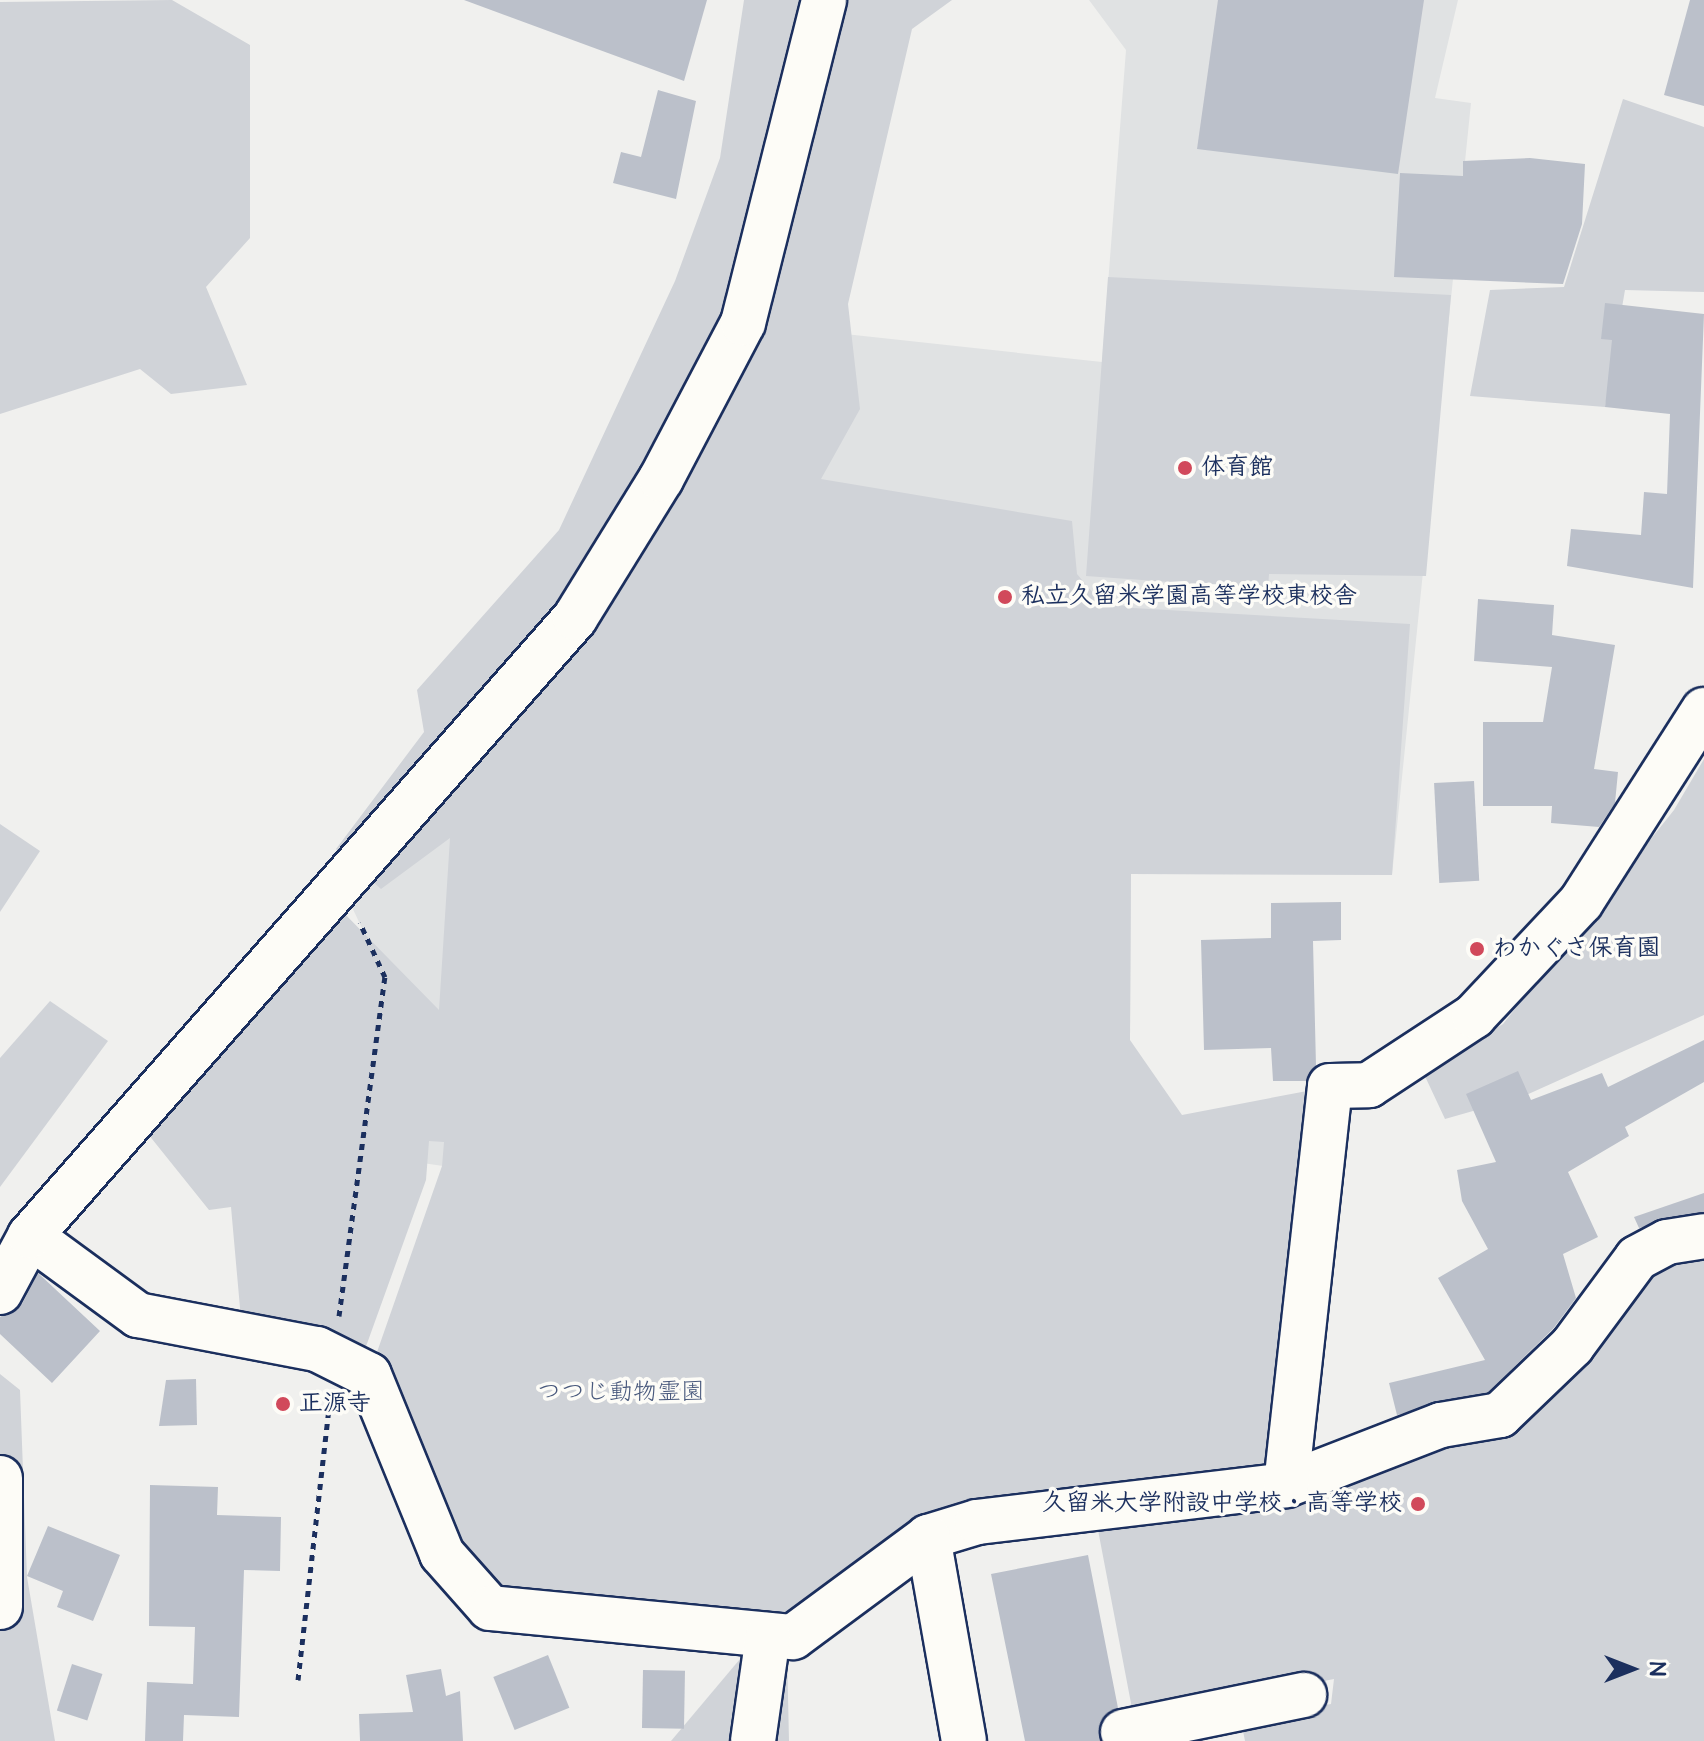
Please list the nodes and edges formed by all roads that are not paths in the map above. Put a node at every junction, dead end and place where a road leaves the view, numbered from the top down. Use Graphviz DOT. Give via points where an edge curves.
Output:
graph roads {
  1 [pos="824,0"];
  2 [pos="1704,710"];
  3 [pos="30,1236"];
  4 [pos="1704,1236"];
  5 [pos="0,1292"];
  6 [pos="0,1478"];
  7 [pos="1286,1485"];
  8 [pos="928,1537"];
  9 [pos="0,1607"];
  10 [pos="768,1635"];
  11 [pos="1304,1695"];
  12 [pos="1232,1726"];
  13 [pos="1123,1732"];
  14 [pos="753,1741"];
  15 [pos="964,1741"];
  1 -- 3 [label="street" via="743,323 661,479 575,618"];
  2 -- 7 [label="street" via="1581,902 1474,1016 1369,1085 1330,1086"];
  3 -- 5 [label="street"];
  3 -- 10 [label="street" via="138,1315 334,1357 369,1375 442,1554 490,1608"];
  4 -- 7 [label="street" via="1667,1242 1637,1258 1572,1346 1500,1415 1441,1425"];
  6 -- 9 [label="street"];
  7 -- 8 [label="street" via="977,1522"];
  8 -- 10 [label="street" via="793,1637"];
  8 -- 15 [label="street"];
  10 -- 14 [label="street"];
  11 -- 12 [label="street"];
  12 -- 13 [label="street"];
}
